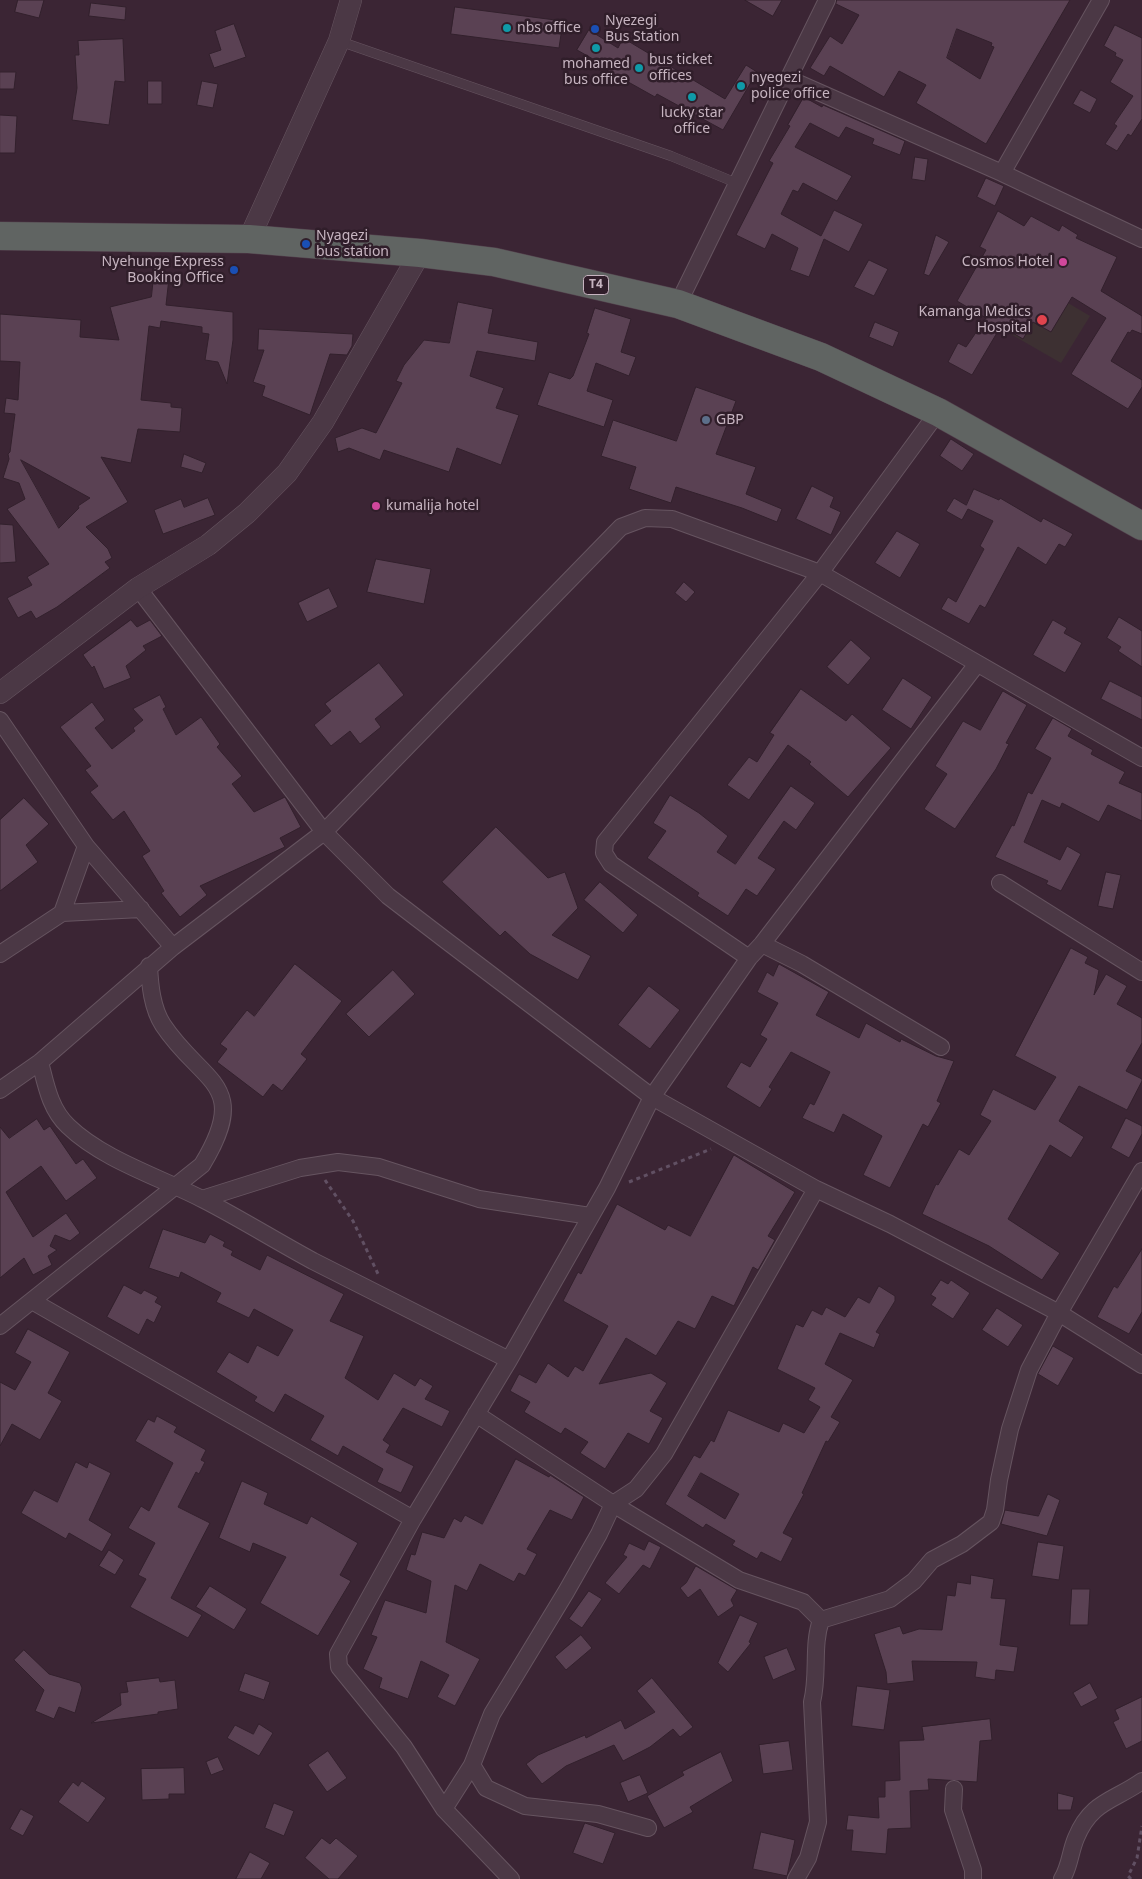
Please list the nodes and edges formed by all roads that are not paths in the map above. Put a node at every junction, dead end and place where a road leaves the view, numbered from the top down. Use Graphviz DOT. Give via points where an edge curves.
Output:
graph roads {
  1 [pos="351,0"];
  2 [pos="827,0"];
  3 [pos="1101,0"];
  4 [pos="339,41"];
  5 [pos="789,79"];
  6 [pos="1002,173"];
  7 [pos="739,184"];
  8 [pos="0,236"];
  9 [pos="249,238"];
  10 [pos="1142,239"];
  11 [pos="420,253"];
  12 [pos="678,304"];
  13 [pos="938,412"];
  14 [pos="1142,526"];
  15 [pos="820,573"];
  16 [pos="138,588"];
  17 [pos="977,664"];
  18 [pos="0,693"];
  19 [pos="0,720"];
  20 [pos="1142,758"];
  21 [pos="324,832"];
  22 [pos="86,846"];
  23 [pos="1000,883"];
  24 [pos="141,909"];
  25 [pos="62,913"];
  26 [pos="762,944"];
  27 [pos="173,947"];
  28 [pos="0,954"];
  29 [pos="749,958"];
  30 [pos="150,966"];
  31 [pos="1142,972"];
  32 [pos="941,1047"];
  33 [pos="40,1062"];
  34 [pos="0,1090"];
  35 [pos="652,1097"];
  36 [pos="1142,1171"];
  37 [pos="176,1188"];
  38 [pos="816,1189"];
  39 [pos="202,1199"];
  40 [pos="590,1216"];
  41 [pos="32,1301"];
  42 [pos="1059,1313"];
  43 [pos="0,1326"];
  44 [pos="509,1360"];
  45 [pos="1142,1365"];
  46 [pos="476,1414"];
  47 [pos="613,1504"];
  48 [pos="413,1520"];
  49 [pos="821,1620"];
  50 [pos="472,1765"];
  51 [pos="1142,1781"];
  52 [pos="954,1790"];
  53 [pos="444,1809"];
  54 [pos="648,1828"];
  55 [pos="511,1879"];
  56 [pos="796,1879"];
  57 [pos="973,1879"];
  58 [pos="1062,1879"];
  1 -- 4 [label="street"];
  2 -- 5 [label="street"];
  3 -- 6 [label="street"];
  4 -- 7 [label="lane" via="671,156"];
  4 -- 9 [label="street"];
  5 -- 6 [label="street"];
  5 -- 7 [label="street"];
  6 -- 10 [label="street"];
  7 -- 12 [label="street"];
  8 -- 9 [label="highway, T4"];
  9 -- 11 [label="highway, T4"];
  11 -- 12 [label="highway, T4" via="494,262"];
  11 -- 16 [label="street" via="323,422 287,473 247,513 208,545"];
  12 -- 13 [label="highway, T4" via="821,357"];
  13 -- 14 [label="highway, T4"];
  13 -- 15 [label="street"];
  15 -- 17 [label="street"];
  15 -- 21 [label="street" via="672,519 645,518 621,526"];
  15 -- 29 [label="street" via="605,842 604,853 611,864"];
  16 -- 18 [label="street"];
  16 -- 21 [label="street"];
  17 -- 20 [label="street"];
  17 -- 26 [label="street"];
  19 -- 22 [label="street"];
  21 -- 27 [label="street"];
  21 -- 35 [label="street" via="388,896"];
  22 -- 24 [label="street"];
  22 -- 25 [label="street"];
  23 -- 31 [label="street"];
  24 -- 25 [label="street"];
  24 -- 27 [label="street"];
  25 -- 28 [label="street"];
  26 -- 29 [label="street"];
  26 -- 32 [label="street" via="802,964"];
  27 -- 30 [label="street"];
  29 -- 35 [label="street"];
  30 -- 33 [label="street"];
  30 -- 37 [label="street" via="150,988 162,1024 208,1075 222,1100 223,1118 212,1150 202,1165"];
  33 -- 34 [label="street"];
  33 -- 37 [label="street" via="50,1100 69,1127 106,1152"];
  35 -- 38 [label="street"];
  35 -- 40 [label="street"];
  36 -- 42 [label="street"];
  37 -- 39 [label="street"];
  37 -- 41 [label="street"];
  38 -- 42 [label="street"];
  38 -- 47 [label="street" via="664,1454 636,1489"];
  39 -- 40 [label="street" via="315,1164 338,1162 379,1167 479,1199"];
  39 -- 44 [label="street" via="312,1260"];
  40 -- 44 [label="street"];
  41 -- 43 [label="street"];
  41 -- 48 [label="street"];
  42 -- 45 [label="street"];
  42 -- 49 [label="street" via="1024,1382 1010,1429 991,1522 962,1544 932,1560 914,1581 890,1599"];
  44 -- 46 [label="street"];
  46 -- 47 [label="street"];
  46 -- 48 [label="street"];
  47 -- 49 [label="street" via="740,1580 803,1602"];
  47 -- 50 [label="street" via="571,1584 492,1714"];
  48 -- 53 [label="street" via="338,1654 339,1667 404,1747"];
  49 -- 56 [label="street" via="816,1635 817,1683 812,1702 818,1822 808,1858"];
  50 -- 53 [label="street"];
  50 -- 54 [label="street" via="486,1788 525,1806 598,1814"];
  51 -- 58 [label="street" via="1109,1798 1090,1813 1076,1838"];
  52 -- 57 [label="street" via="953,1810 973,1870"];
  53 -- 55 [label="street"];
}
